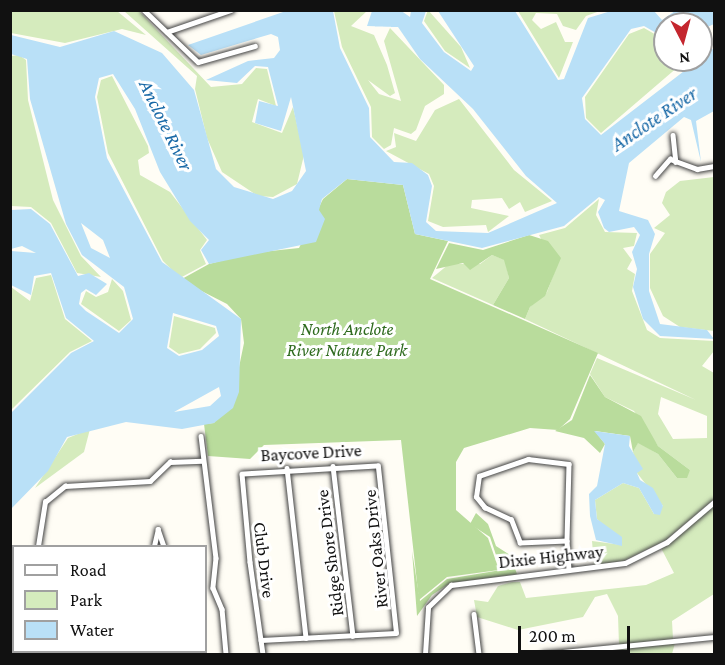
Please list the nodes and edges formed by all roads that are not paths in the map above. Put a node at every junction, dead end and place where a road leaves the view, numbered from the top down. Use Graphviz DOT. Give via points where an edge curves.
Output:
graph roads {
  1 [pos="144,10"];
  2 [pos="231,10"];
  3 [pos="167,32"];
  4 [pos="255,46"];
  5 [pos="673,135"];
  6 [pos="676,162"];
  7 [pos="714,166"];
  8 [pos="655,176"];
  9 [pos="201,436"];
  10 [pos="202,461"];
  11 [pos="333,466"];
  12 [pos="378,466"];
  13 [pos="287,468"];
  14 [pos="245,470"];
  15 [pos="714,502"];
  16 [pos="567,541"];
  17 [pos="38,545"];
  18 [pos="154,545"];
  19 [pos="164,545"];
  20 [pos="569,570"];
  21 [pos="474,614"];
  22 [pos="353,636"];
  23 [pos="714,637"];
  24 [pos="306,638"];
  25 [pos="261,640"];
  26 [pos="577,653"];
  27 [pos="226,654"];
  28 [pos="263,654"];
  29 [pos="425,654"];
  30 [pos="479,654"];
  31 [pos="543,654"];
  1 -- 3 [label="street"];
  2 -- 3 [label="street"];
  3 -- 4 [label="street" via="198,62"];
  5 -- 6 [label="street"];
  6 -- 7 [label="street" via="697,169"];
  6 -- 8 [label="street" via="665,161"];
  9 -- 10 [label="street"];
  10 -- 17 [label="street" via="170,462 150,481 65,486 45,502"];
  10 -- 27 [label="street" via="216,558 213,588 222,609"];
  11 -- 12 [label="street, Baycove Drive"];
  11 -- 13 [label="street, Baycove Drive"];
  11 -- 22 [label="street, Ridge Shore Drive"];
  12 -- 22 [label="street, River Oaks Drive" via="399,629 391,636"];
  13 -- 14 [label="street, Baycove Drive"];
  13 -- 24 [label="street"];
  14 -- 25 [label="street, Club Drive" via="240,479"];
  15 -- 20 [label="street, Dixie Highway" via="638,559"];
  16 -- 16 [label="street" via="520,543 511,520 479,503 478,476 528,459 569,464"];
  16 -- 20 [label="street"];
  18 -- 19 [label="street" via="158,529"];
  20 -- 29 [label="street, Dixie Highway" via="463,582 444,589 424,618"];
  21 -- 30 [label="street"];
  22 -- 24 [label="street"];
  23 -- 26 [label="street"];
  24 -- 25 [label="street"];
  25 -- 28 [label="street, Club Drive"];
  26 -- 31 [label="street"];
}
